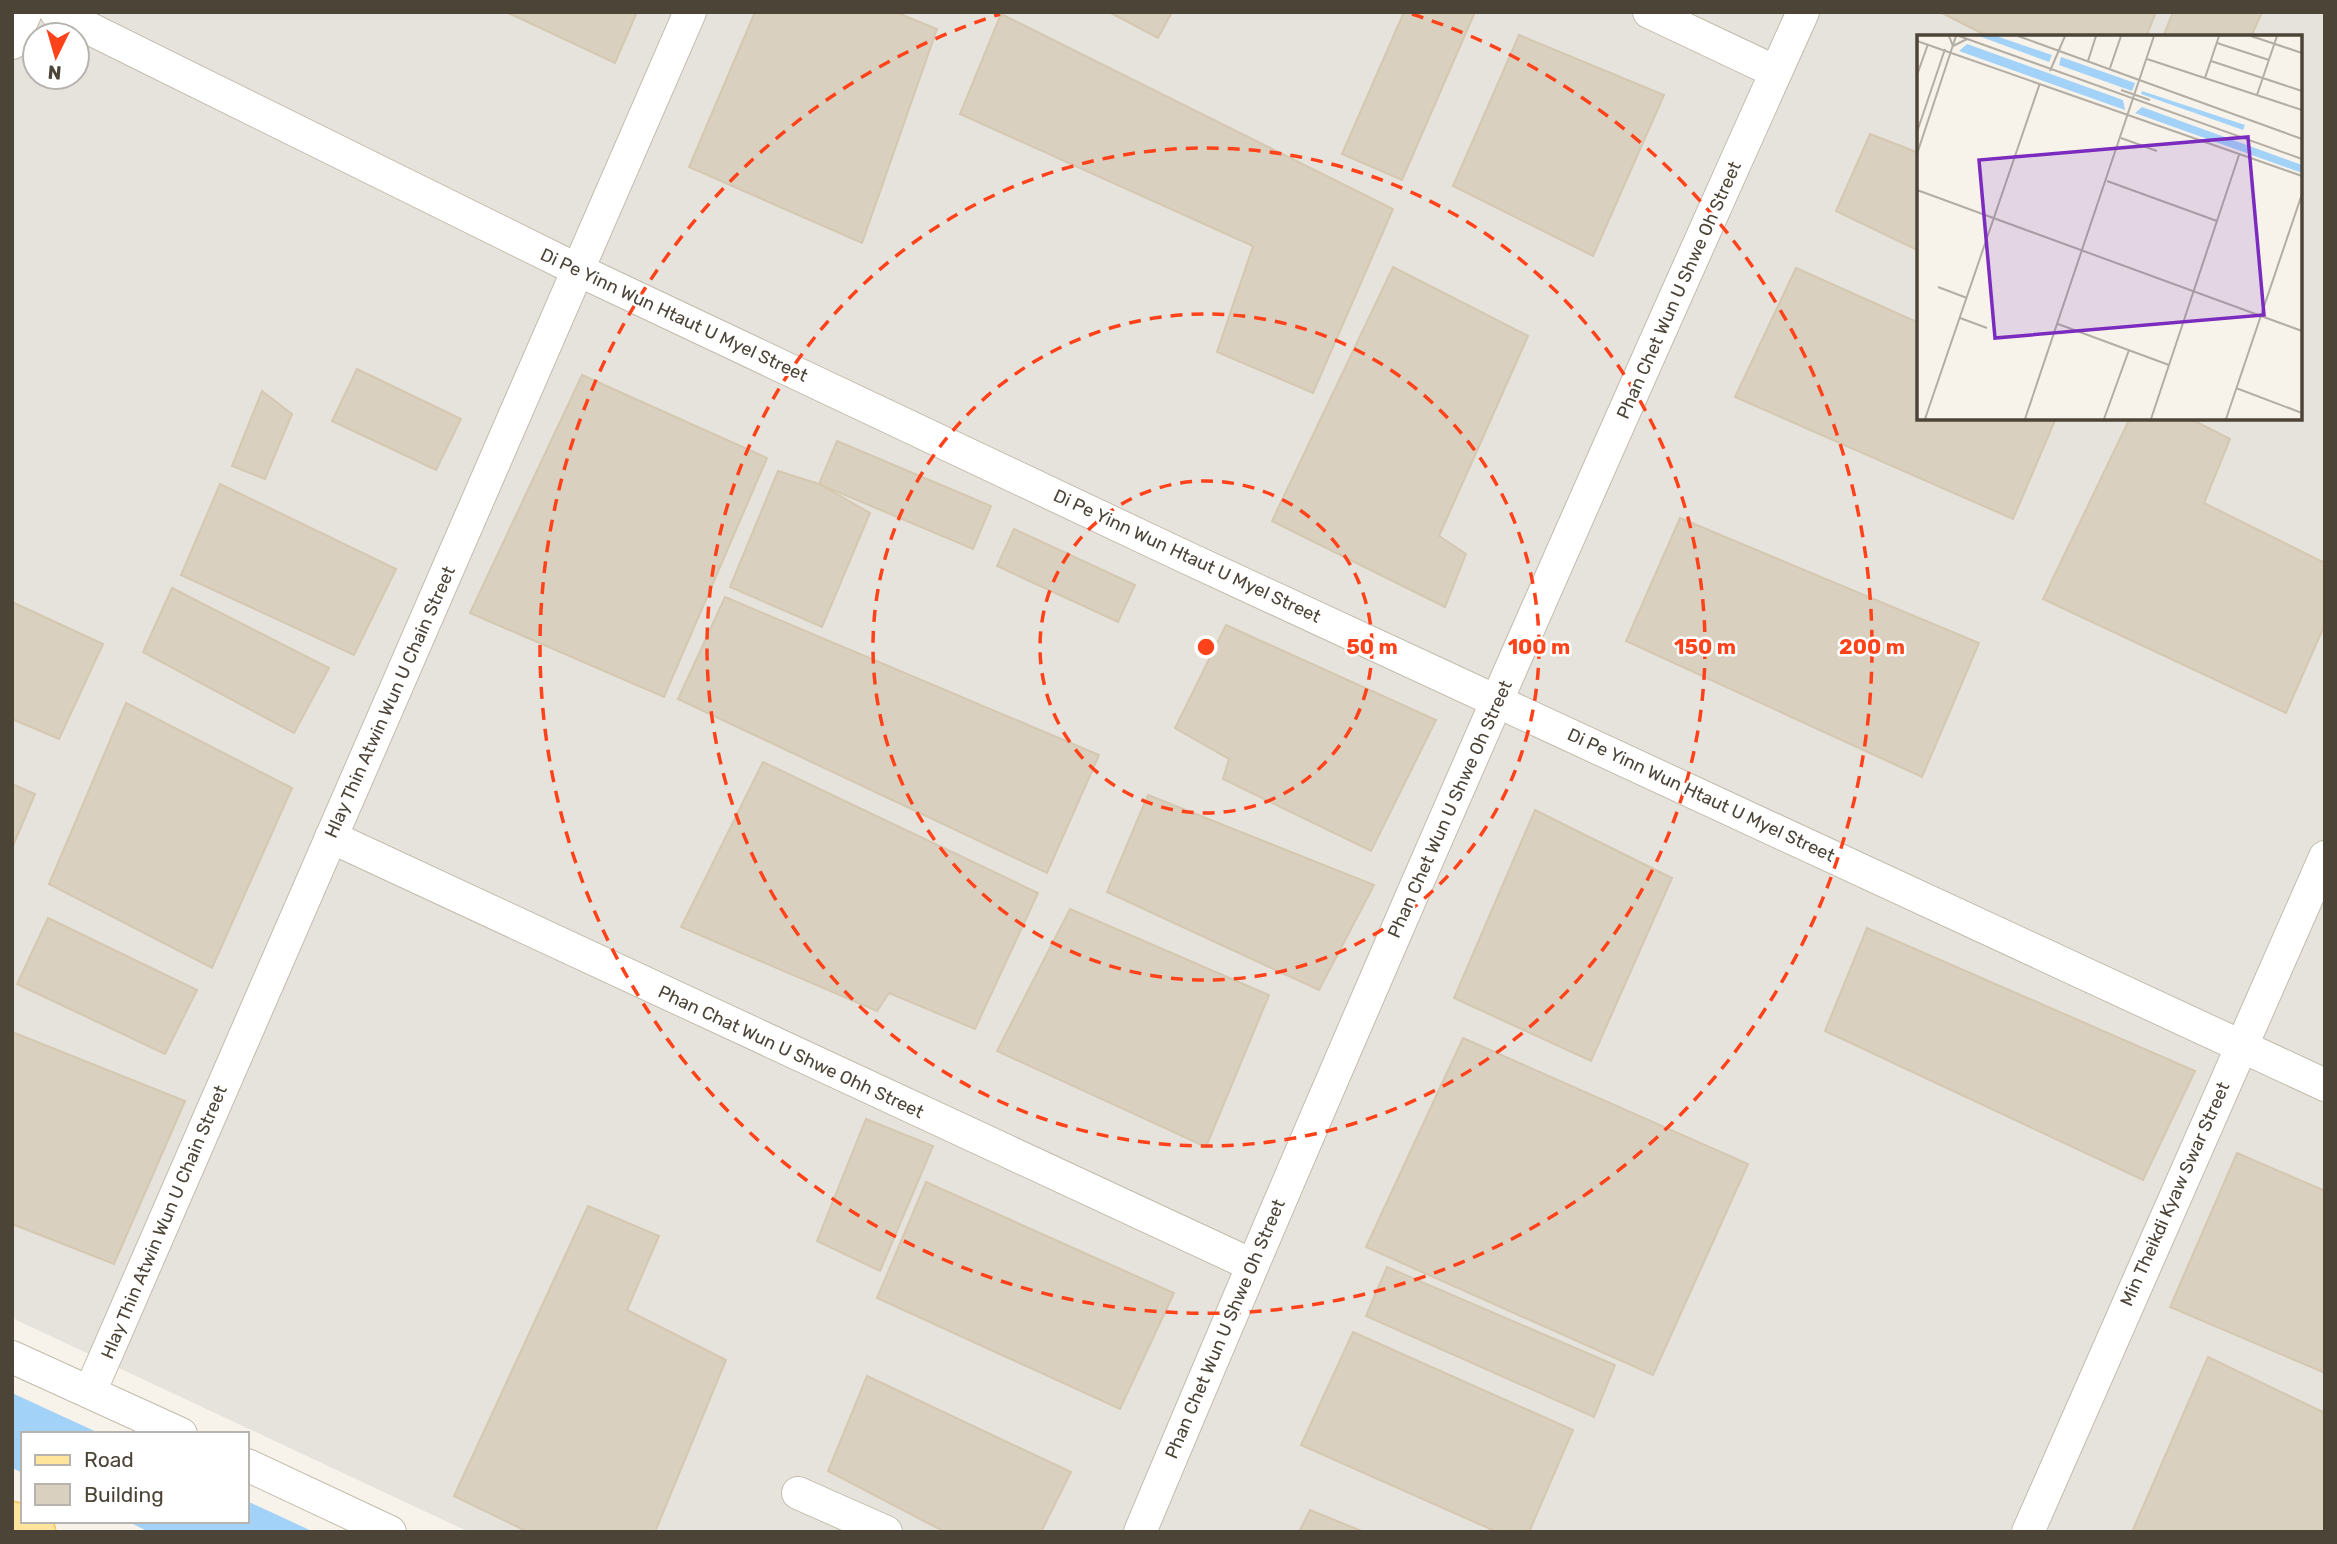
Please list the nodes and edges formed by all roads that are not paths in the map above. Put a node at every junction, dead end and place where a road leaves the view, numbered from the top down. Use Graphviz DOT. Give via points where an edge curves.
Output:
graph roads {
  1 [pos="26,12"];
  2 [pos="56,12"];
  3 [pos="690,12"];
  4 [pos="1649,12"];
  5 [pos="1803,12"];
  6 [pos="12,43"];
  7 [pos="1776,72"];
  8 [pos="578,270"];
  9 [pos="1497,700"];
  10 [pos="331,837"];
  11 [pos="2325,856"];
  12 [pos="2239,1046"];
  13 [pos="2325,1085"];
  14 [pos="1252,1265"];
  15 [pos="12,1357"];
  16 [pos="90,1392"];
  17 [pos="177,1432"];
  18 [pos="248,1465"];
  19 [pos="798,1493"];
  20 [pos="12,1521"];
  21 [pos="36,1532"];
  22 [pos="390,1532"];
  23 [pos="886,1532"];
  24 [pos="1140,1532"];
  25 [pos="2028,1532"];
  1 -- 6 [label="street"];
  2 -- 8 [label="street, Di Pe Yinn Wun Htaut U Myel Street"];
  3 -- 8 [label="street, Hlay Thin Atwin Wun U Chain Street"];
  4 -- 7 [label="street"];
  5 -- 7 [label="street, Phan Chet Wun U Shwe Oh Street"];
  7 -- 9 [label="street, Phan Chet Wun U Shwe Oh Street"];
  8 -- 9 [label="street, Di Pe Yinn Wun Htaut U Myel Street"];
  8 -- 10 [label="street, Hlay Thin Atwin Wun U Chain Street"];
  9 -- 12 [label="street, Di Pe Yinn Wun Htaut U Myel Street"];
  9 -- 14 [label="street, Phan Chet Wun U Shwe Oh Street"];
  10 -- 14 [label="street, Phan Chat Wun U Shwe Ohh Street"];
  10 -- 16 [label="street, Hlay Thin Atwin Wun U Chain Street"];
  11 -- 12 [label="street, Min Theikdi Kyaw Swar Street"];
  12 -- 13 [label="street, Di Pe Yinn Wun Htaut U Myel Street"];
  12 -- 25 [label="street, Min Theikdi Kyaw Swar Street"];
  14 -- 24 [label="street, Phan Chet Wun U Shwe Oh Street"];
  15 -- 16 [label="street"];
  16 -- 17 [label="street"];
  18 -- 22 [label="street"];
  19 -- 23 [label="street"];
  20 -- 21 [label="main road"];
}
